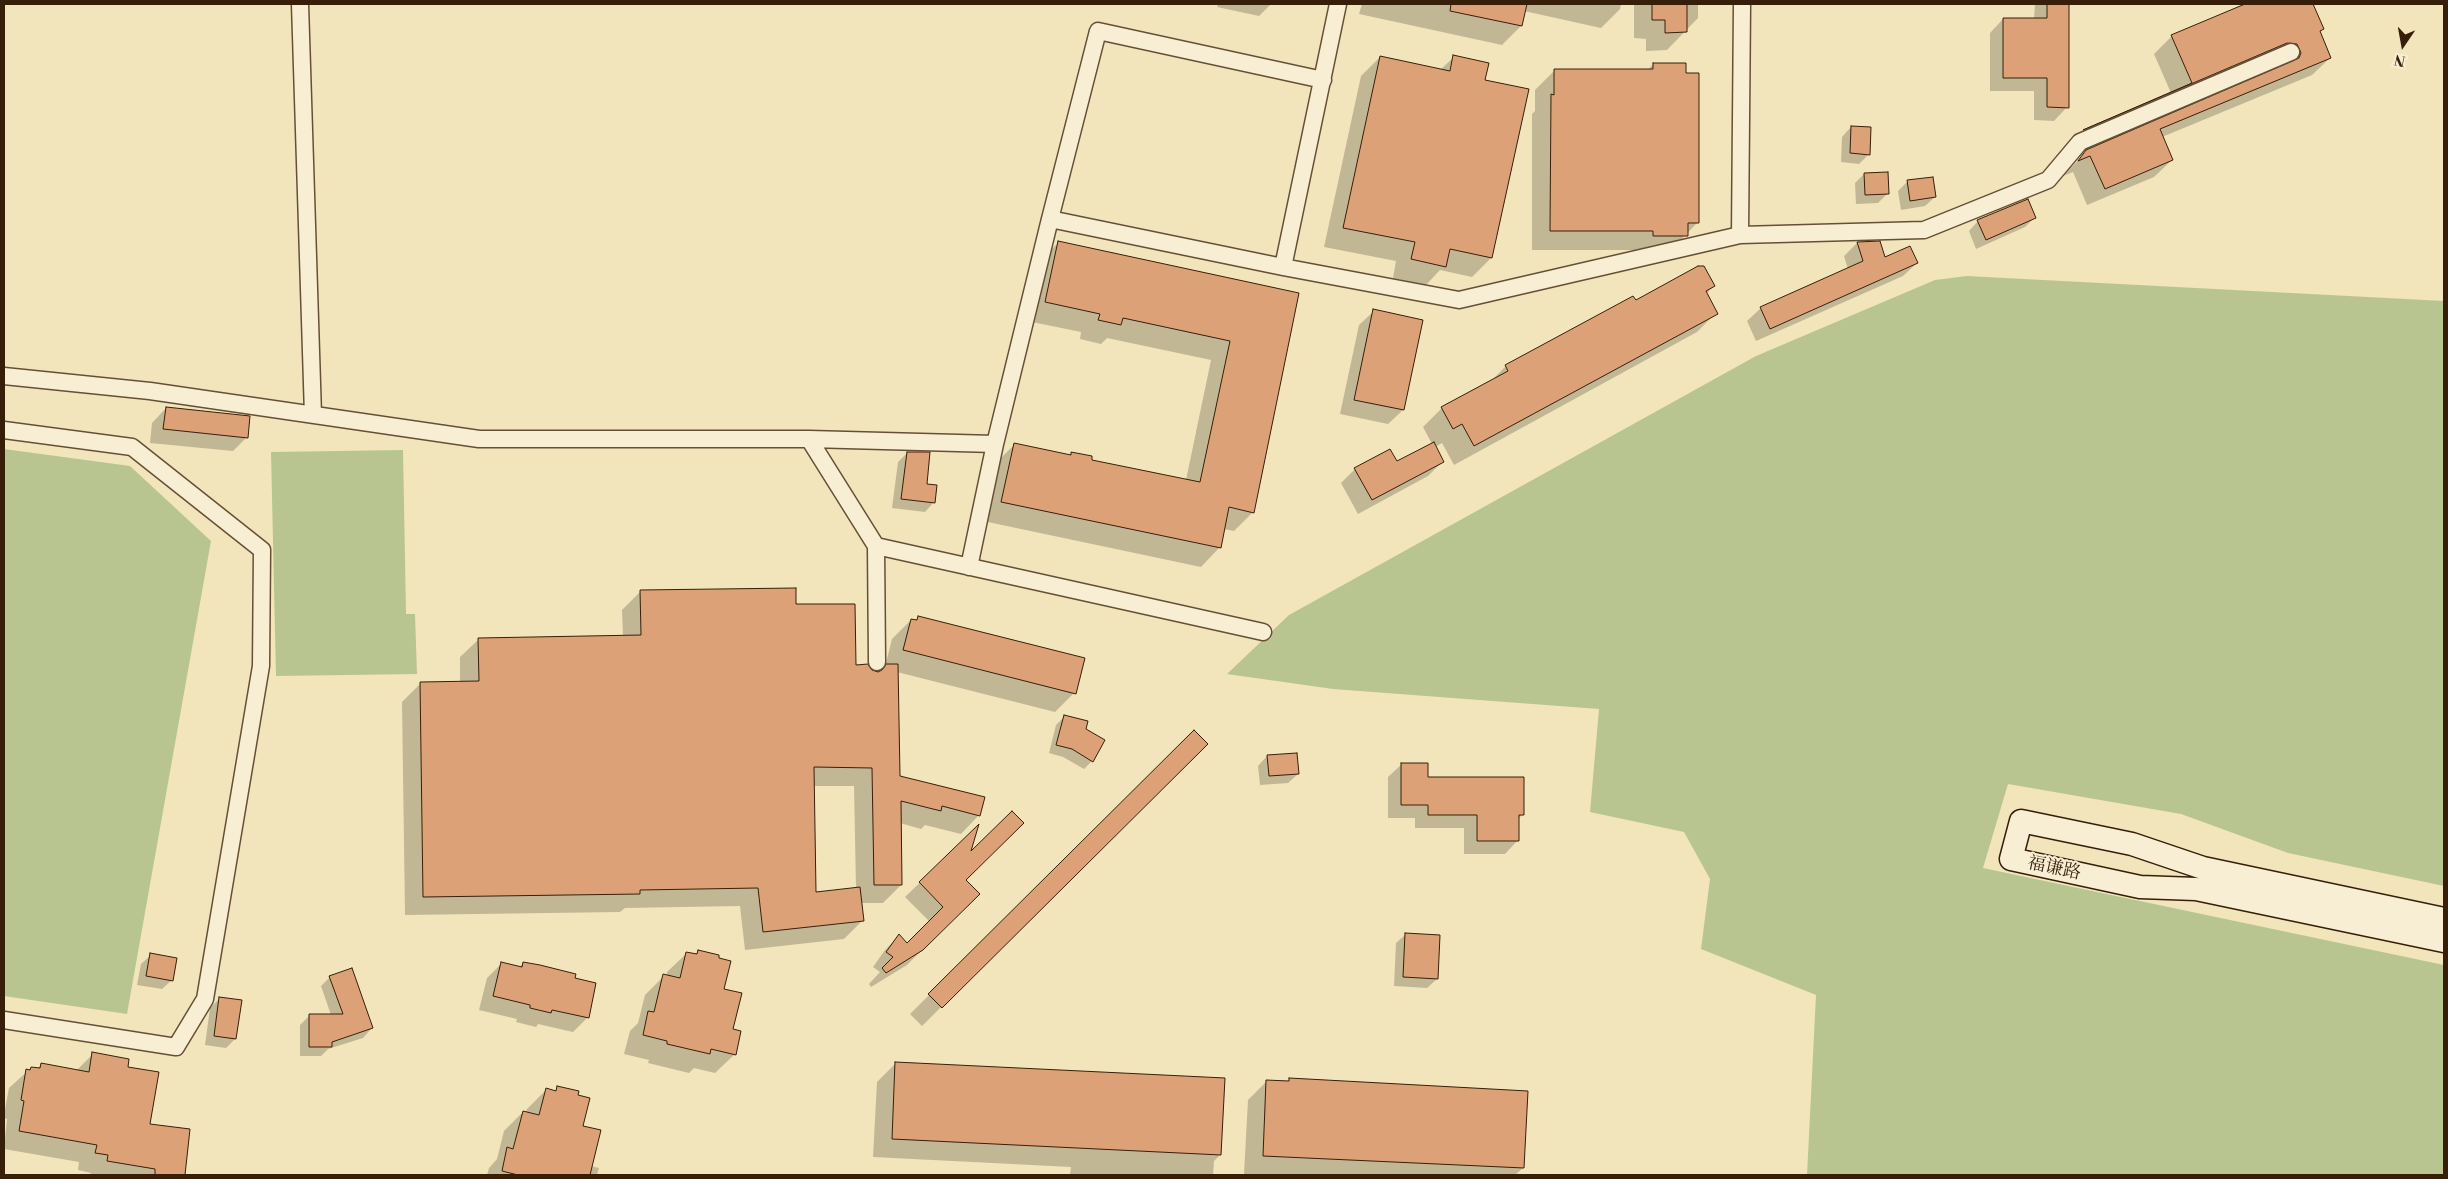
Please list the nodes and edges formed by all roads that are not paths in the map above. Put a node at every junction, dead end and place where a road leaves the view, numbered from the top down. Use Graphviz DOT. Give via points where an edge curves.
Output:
graph roads {
  1 [pos="300,4"];
  2 [pos="1338,4"];
  3 [pos="1742,4"];
  4 [pos="2291,52"];
  5 [pos="1323,80"];
  6 [pos="1050,219"];
  7 [pos="1740,236"];
  8 [pos="1283,267"];
  9 [pos="4,376"];
  10 [pos="313,415"];
  11 [pos="4,430"];
  12 [pos="809,439"];
  13 [pos="995,444"];
  14 [pos="876,546"];
  15 [pos="969,566"];
  16 [pos="1263,632"];
  17 [pos="877,662"];
  18 [pos="2444,919"];
  19 [pos="2444,941"];
  20 [pos="4,1020"];
  1 -- 10 [label="street"];
  2 -- 5 [label="street"];
  3 -- 7 [label="street"];
  4 -- 7 [label="street" via="2080,142 2048,180 1924,230"];
  5 -- 6 [label="street" via="1098,31"];
  5 -- 8 [label="street"];
  6 -- 8 [label="street"];
  6 -- 13 [label="street"];
  7 -- 8 [label="street" via="1458,300"];
  9 -- 10 [label="street" via="150,391"];
  10 -- 12 [label="street" via="479,439"];
  11 -- 20 [label="street" via="132,447 262,550 261,666 205,1000 176,1047"];
  12 -- 13 [label="street"];
  12 -- 14 [label="street"];
  13 -- 15 [label="street"];
  14 -- 15 [label="street"];
  14 -- 17 [label="street"];
  15 -- 16 [label="street"];
  18 -- 19 [label="street, 福谦路" via="2203,868 2132,844 2021,821 2011,859 2140,887 2196,889"];
}
